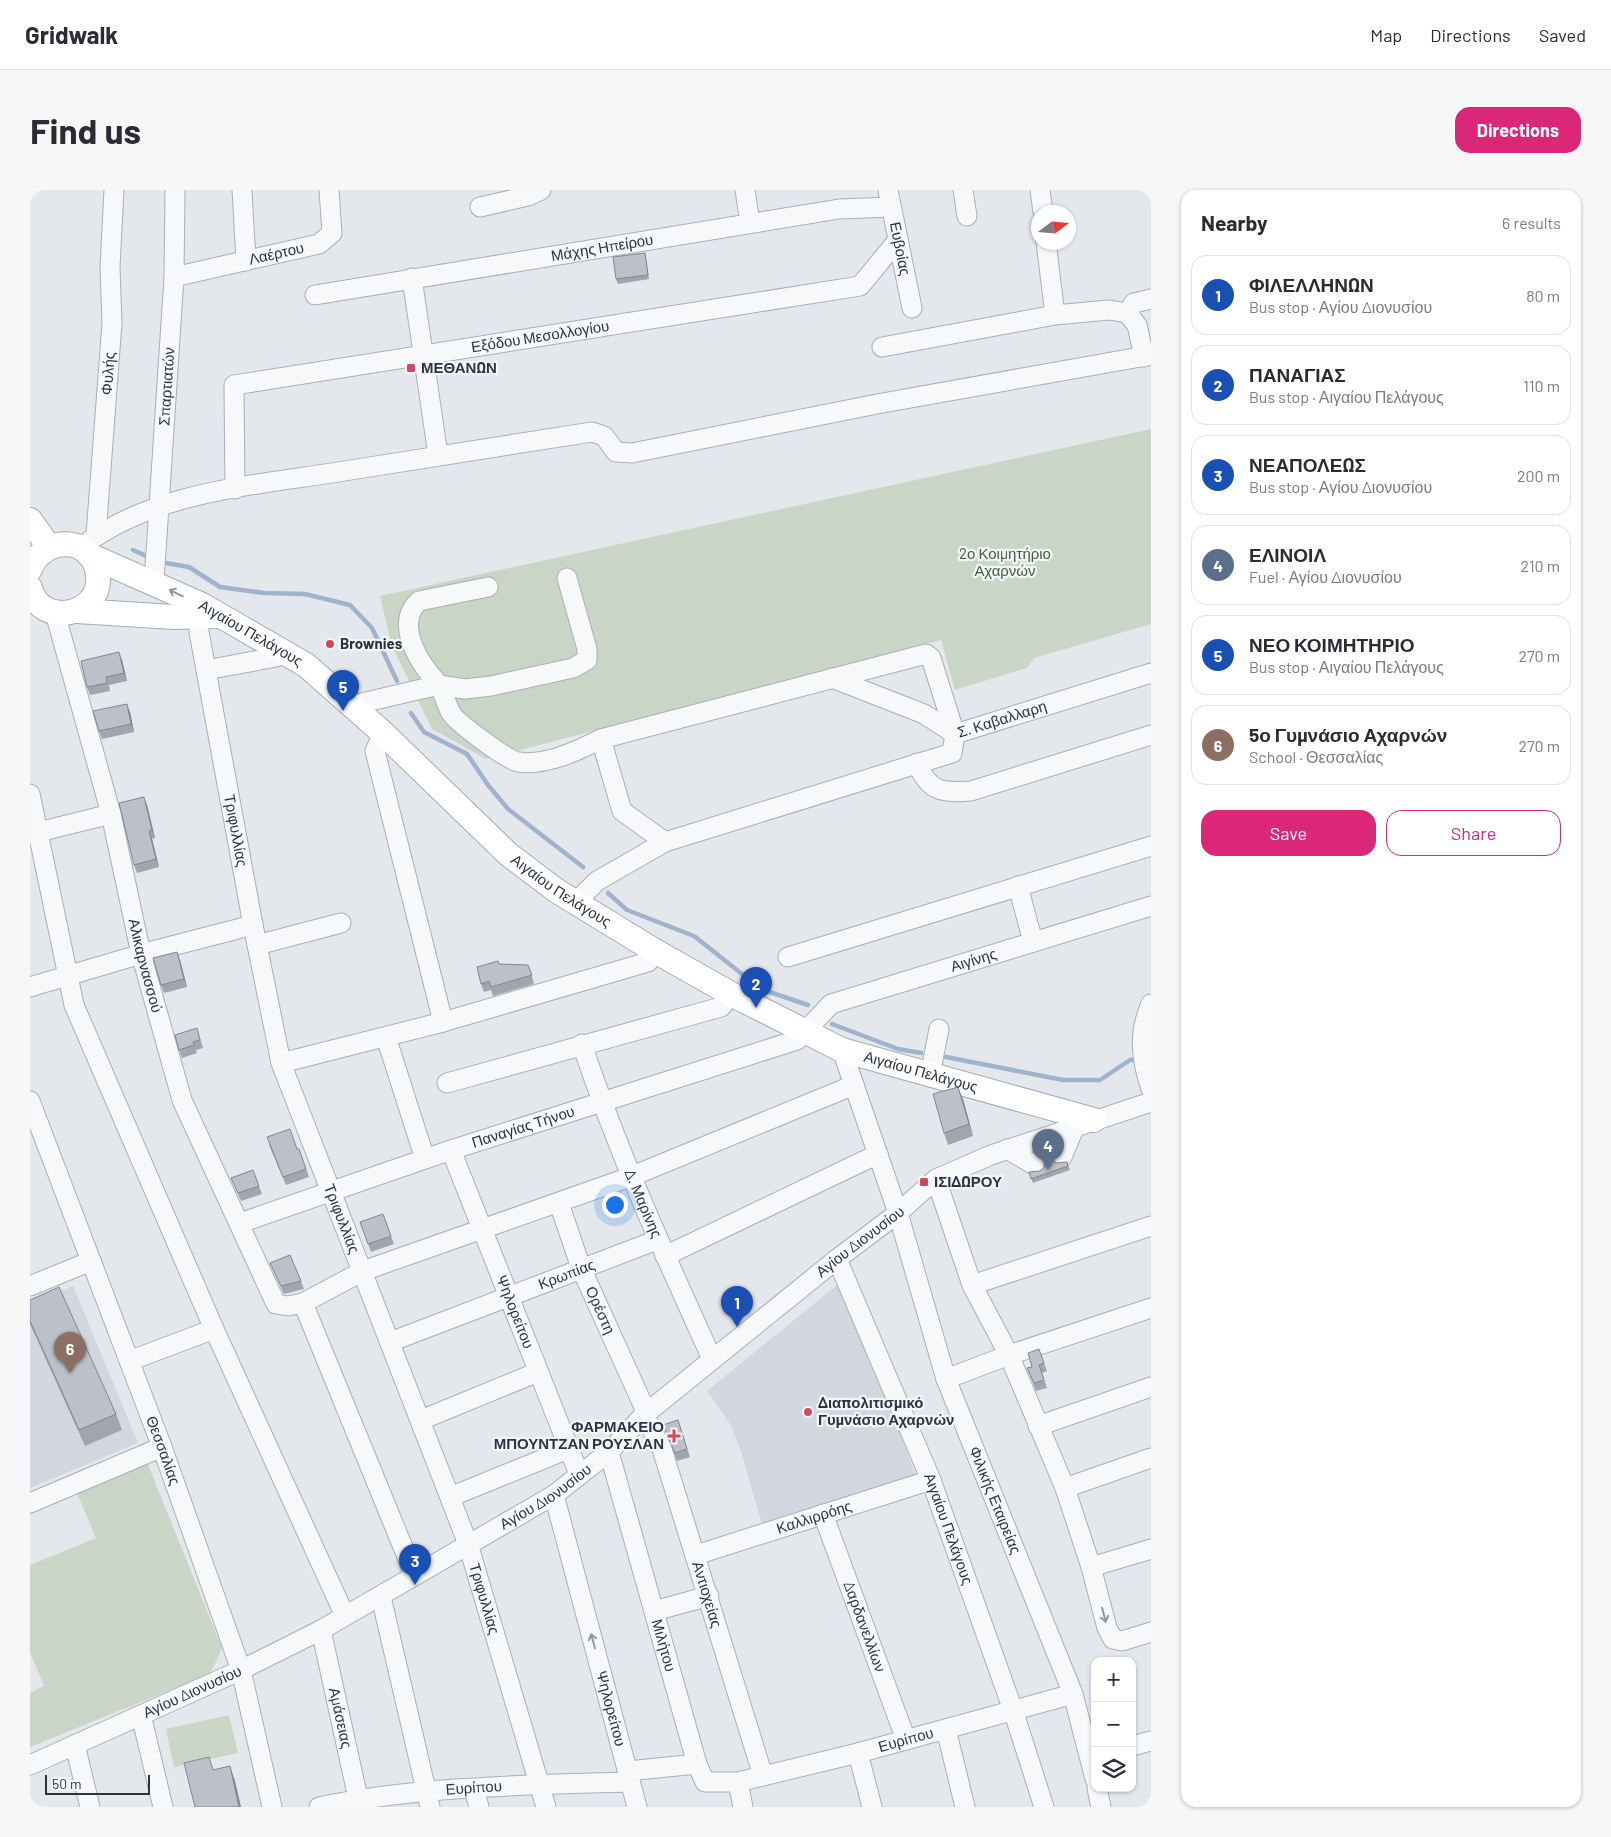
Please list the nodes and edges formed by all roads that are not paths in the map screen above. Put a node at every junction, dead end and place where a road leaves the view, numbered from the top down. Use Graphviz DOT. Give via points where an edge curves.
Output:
graph roads {
  1 [pos="114,190"];
  2 [pos="175,190"];
  3 [pos="242,190"];
  4 [pos="329,190"];
  5 [pos="745,190"];
  6 [pos="963,190"];
  7 [pos="1040,190"];
  8 [pos="532,192"];
  9 [pos="889,199"];
  10 [pos="1042,205"];
  11 [pos="480,207"];
  12 [pos="967,216"];
  13 [pos="750,223"];
  14 [pos="898,240"];
  15 [pos="1047,250"];
  16 [pos="246,261"];
  17 [pos="174,278"];
  18 [pos="412,278"];
  19 [pos="315,294"];
  20 [pos="1151,299"];
  21 [pos="912,308"];
  22 [pos="1127,313"];
  23 [pos="1055,315"];
  24 [pos="882,347"];
  25 [pos="423,356"];
  26 [pos="1148,356"];
  27 [pos="438,455"];
  28 [pos="235,489"];
  29 [pos="159,506"];
  30 [pos="30,520"];
  31 [pos="88,546"];
  32 [pos="49,547"];
  33 [pos="30,569"];
  34 [pos="567,578"];
  35 [pos="154,582"];
  36 [pos="488,586"];
  37 [pos="30,588"];
  38 [pos="52,612"];
  39 [pos="210,616"];
  40 [pos="280,650"];
  41 [pos="206,670"];
  42 [pos="1151,673"];
  43 [pos="832,678"];
  44 [pos="439,685"];
  45 [pos="353,705"];
  46 [pos="383,733"];
  47 [pos="955,734"];
  48 [pos="1151,735"];
  49 [pos="601,739"];
  50 [pos="916,763"];
  51 [pos="30,794"];
  52 [pos="111,814"];
  53 [pos="34,833"];
  54 [pos="665,842"];
  55 [pos="1151,846"];
  56 [pos="1018,886"];
  57 [pos="576,902"];
  58 [pos="1151,906"];
  59 [pos="341,923"];
  60 [pos="253,925"];
  61 [pos="1033,942"];
  62 [pos="257,945"];
  63 [pos="655,951"];
  64 [pos="141,954"];
  65 [pos="788,957"];
  66 [pos="67,978"];
  67 [pos="30,987"];
  68 [pos="731,994"];
  69 [pos="1151,1004"];
  70 [pos="443,1022"];
  71 [pos="939,1029"];
  72 [pos="806,1032"];
  73 [pos="386,1037"];
  74 [pos="582,1044"];
  75 [pos="842,1050"];
  76 [pos="281,1063"];
  77 [pos="930,1075"];
  78 [pos="1149,1081"];
  79 [pos="447,1083"];
  80 [pos="854,1085"];
  81 [pos="30,1101"];
  82 [pos="1151,1102"];
  83 [pos="601,1103"];
  84 [pos="1084,1123"];
  85 [pos="1007,1149"];
  86 [pos="451,1150"];
  87 [pos="878,1154"];
  88 [pos="1062,1157"];
  89 [pos="425,1159"];
  90 [pos="1036,1166"];
  91 [pos="630,1177"];
  92 [pos="936,1179"];
  93 [pos="331,1191"];
  94 [pos="559,1203"];
  95 [pos="898,1214"];
  96 [pos="240,1223"];
  97 [pos="1151,1226"];
  98 [pos="482,1228"];
  99 [pos="661,1248"];
  100 [pos="837,1259"];
  101 [pos="90,1261"];
  102 [pos="581,1268"];
  103 [pos="363,1270"];
  104 [pos="972,1285"];
  105 [pos="30,1286"];
  106 [pos="509,1298"];
  107 [pos="303,1303"];
  108 [pos="1151,1308"];
  109 [pos="214,1329"];
  110 [pos="390,1342"];
  111 [pos="1009,1355"];
  112 [pos="712,1359"];
  113 [pos="129,1361"];
  114 [pos="538,1372"];
  115 [pos="946,1379"];
  116 [pos="1151,1387"];
  117 [pos="644,1415"];
  118 [pos="421,1420"];
  119 [pos="1038,1426"];
  120 [pos="162,1446"];
  121 [pos="568,1449"];
  122 [pos="609,1452"];
  123 [pos="1151,1458"];
  124 [pos="579,1474"];
  125 [pos="931,1480"];
  126 [pos="1065,1488"];
  127 [pos="554,1494"];
  128 [pos="450,1497"];
  129 [pos="30,1503"];
  130 [pos="822,1514"];
  131 [pos="468,1544"];
  132 [pos="1151,1548"];
  133 [pos="696,1554"];
  134 [pos="1091,1568"];
  135 [pos="414,1574"];
  136 [pos="709,1596"];
  137 [pos="382,1597"];
  138 [pos="654,1611"];
  139 [pos="345,1616"];
  140 [pos="322,1630"];
  141 [pos="1151,1632"];
  142 [pos="241,1670"];
  143 [pos="1072,1694"];
  144 [pos="1013,1710"];
  145 [pos="141,1716"];
  146 [pos="946,1728"];
  147 [pos="906,1740"];
  148 [pos="1151,1741"];
  149 [pos="75,1744"];
  150 [pos="1136,1745"];
  151 [pos="858,1753"];
  152 [pos="1091,1753"];
  153 [pos="697,1764"];
  154 [pos="30,1765"];
  155 [pos="629,1776"];
  156 [pos="763,1776"];
  157 [pos="738,1782"];
  158 [pos="539,1785"];
  159 [pos="1098,1792"];
  160 [pos="477,1798"];
  161 [pos="428,1799"];
  162 [pos="359,1803"];
  163 [pos="90,1807"];
  164 [pos="163,1807"];
  165 [pos="272,1807"];
  166 [pos="319,1807"];
  167 [pos="546,1807"];
  168 [pos="637,1807"];
  169 [pos="743,1807"];
  170 [pos="872,1807"];
  171 [pos="966,1807"];
  172 [pos="1044,1807"];
  173 [pos="1101,1807"];
  1 -- 31 [label="street, Φυλής" via="110,266 112,323"];
  2 -- 17 [label="street, Σπαρτιατών"];
  3 -- 16 [label="street"];
  4 -- 16 [label="street, Λαέρτου" via="332,233 319,244"];
  5 -- 13 [label="street"];
  6 -- 12 [label="street"];
  7 -- 10 [label="street"];
  8 -- 11 [label="street"];
  9 -- 13 [label="street, Μάχης Ηπείρου"];
  9 -- 14 [label="street, Ευβοίας"];
  13 -- 18 [label="street, Μάχης Ηπείρου"];
  14 -- 21 [label="street, Ευβοίας"];
  14 -- 25 [label="street, Εξόδου Μεσολλογίου" via="860,286"];
  15 -- 23 [label="street"];
  16 -- 17 [label="street, Λαέρτου"];
  17 -- 29 [label="street, Σπαρτιατών"];
  18 -- 19 [label="street, Μάχης Ηπείρου"];
  18 -- 25 [label="street"];
  20 -- 22 [label="street" via="1134,303"];
  22 -- 23 [label="street" via="1109,310"];
  22 -- 26 [label="street" via="1137,325"];
  23 -- 24 [label="street"];
  25 -- 27 [label="street"];
  25 -- 28 [label="street, Εξόδου Μεσολλογίου" via="234,385"];
  26 -- 27 [label="street" via="877,404 632,453 616,452 604,436 592,432"];
  27 -- 28 [label="street"];
  28 -- 29 [label="street"];
  29 -- 31 [label="street"];
  29 -- 35 [label="street, Σπαρτιατών"];
  30 -- 32 [label="main road"];
  31 -- 32 [label="main road, Αιγαίου Πελάγους" via="59,544"];
  31 -- 35 [label="main road, Αιγαίου Πελάγους"];
  31 -- 38 [label="main road" via="96,566 98,585 94,596"];
  32 -- 33 [label="main road" via="40,552"];
  34 -- 44 [label="street" via="587,649 586,660 573,668 491,686"];
  39 -- 35 [label="main road, Αιγαίου Πελάγους, one-way"];
  36 -- 44 [label="street" via="419,602 412,608 408,619 414,650"];
  37 -- 38 [label="main road" via="36,601"];
  38 -- 39 [label="main road"];
  38 -- 52 [label="street, Αλικαρνασσού"];
  39 -- 40 [label="main road, Αιγαίου Πελάγους"];
  39 -- 41 [label="street, Τριφυλλίας" via="199,632"];
  40 -- 41 [label="street" via="276,657"];
  40 -- 45 [label="main road, Αιγαίου Πελάγους" via="306,665"];
  41 -- 60 [label="street, Τριφυλλίας"];
  42 -- 47 [label="street, Σ. Καβαλλαρη"];
  43 -- 47 [label="street, Σ. Καβαλλαρη" via="924,714"];
  43 -- 47 [label="street" via="926,654 931,658"];
  43 -- 49 [label="street"];
  44 -- 45 [label="street"];
  44 -- 49 [label="street" via="451,714 464,727 517,762 572,754"];
  45 -- 46 [label="main road, Αιγαίου Πελάγους"];
  46 -- 57 [label="main road, Αιγαίου Πελάγους" via="508,854"];
  46 -- 70 [label="street" via="375,751"];
  47 -- 50 [label="street" via="952,753"];
  48 -- 50 [label="street" via="971,791 944,793 924,780"];
  49 -- 54 [label="street" via="622,811"];
  50 -- 54 [label="street"];
  51 -- 53 [label="street"];
  52 -- 53 [label="street"];
  52 -- 64 [label="street, Αλικαρνασσού"];
  53 -- 66 [label="street"];
  54 -- 57 [label="street" via="597,881"];
  55 -- 56 [label="street"];
  56 -- 61 [label="street"];
  56 -- 65 [label="street"];
  57 -- 63 [label="main road, Αιγαίου Πελάγους"];
  58 -- 61 [label="street, Αιγίνης"];
  59 -- 62 [label="street"];
  60 -- 62 [label="street, Τριφυλλίας"];
  60 -- 64 [label="street"];
  61 -- 72 [label="street, Αιγίνης" via="831,1004"];
  62 -- 76 [label="street, Τριφυλλίας"];
  63 -- 68 [label="main road, Αιγαίου Πελάγους"];
  63 -- 70 [label="street" via="648,962"];
  64 -- 66 [label="street"];
  64 -- 96 [label="street, Αλικαρνασσού" via="182,1100"];
  66 -- 67 [label="street"];
  66 -- 109 [label="street" via="74,1005"];
  68 -- 72 [label="main road, Αιγαίου Πελάγους"];
  68 -- 74 [label="street" via="721,1007"];
  69 -- 78 [label="street" via="1142,1026 1141,1047"];
  70 -- 73 [label="street"];
  71 -- 77 [label="street"];
  72 -- 75 [label="main road, Αιγαίου Πελάγους"];
  72 -- 83 [label="street, Παναγίας Τήνου" via="797,1040"];
  73 -- 76 [label="street"];
  73 -- 89 [label="street"];
  74 -- 79 [label="street"];
  74 -- 83 [label="street, Δ. Μαρίνης"];
  75 -- 77 [label="main road, Αιγαίου Πελάγους"];
  75 -- 80 [label="street, Φιλικής Εταιρείας"];
  76 -- 93 [label="street, Τριφυλλίας"];
  77 -- 84 [label="main road, Αιγαίου Πελάγους"];
  80 -- 87 [label="street, Φιλικής Εταιρείας"];
  80 -- 91 [label="street"];
  81 -- 101 [label="street, Θεσσαλίας"];
  82 -- 84 [label="street, Αγίου Διονυσίου"];
  83 -- 86 [label="street, Παναγίας Τήνου"];
  83 -- 91 [label="street, Δ. Μαρίνης"];
  84 -- 85 [label="street, Αγίου Διονυσίου"];
  84 -- 88 [label="street"];
  85 -- 90 [label="street"];
  85 -- 92 [label="street, Αγίου Διονυσίου"];
  86 -- 89 [label="street, Παναγίας Τήνου"];
  86 -- 98 [label="street, Ψηλορείτου"];
  87 -- 95 [label="street, Φιλικής Εταιρείας"];
  87 -- 99 [label="street, Κρωπίας"];
  89 -- 93 [label="street, Παναγίας Τήνου"];
  91 -- 94 [label="street"];
  91 -- 99 [label="street, Δ. Μαρίνης"];
  92 -- 95 [label="street, Αγίου Διονυσίου"];
  92 -- 104 [label="street"];
  93 -- 96 [label="street, Παναγίας Τήνου"];
  93 -- 103 [label="street, Τριφυλλίας"];
  94 -- 98 [label="street"];
  94 -- 102 [label="street, Ορέστη"];
  95 -- 100 [label="street, Αγίου Διονυσίου"];
  95 -- 115 [label="street, Φιλικής Εταιρείας"];
  96 -- 107 [label="street, Αλικαρνασσού" via="276,1304"];
  97 -- 104 [label="street"];
  98 -- 103 [label="street"];
  98 -- 106 [label="street, Ψηλορείτου"];
  99 -- 102 [label="street, Κρωπίας"];
  99 -- 112 [label="street, Δ. Μαρίνης"];
  100 -- 112 [label="street, Αγίου Διονυσίου"];
  100 -- 125 [label="street, Αιγαίου Πελάγους"];
  101 -- 105 [label="street"];
  101 -- 113 [label="street, Θεσσαλίας"];
  102 -- 106 [label="street, Κρωπίας"];
  102 -- 117 [label="street, Ορέστη" via="644,1407"];
  103 -- 107 [label="street"];
  103 -- 110 [label="street, Τριφυλλίας"];
  104 -- 111 [label="street"];
  106 -- 110 [label="street, Κρωπίας"];
  106 -- 114 [label="street, Ψηλορείτου"];
  107 -- 135 [label="street"];
  108 -- 111 [label="street"];
  109 -- 113 [label="street"];
  109 -- 139 [label="street"];
  110 -- 118 [label="street, Τριφυλλίας"];
  111 -- 115 [label="street"];
  111 -- 119 [label="street"];
  112 -- 117 [label="street, Αγίου Διονυσίου"];
  113 -- 120 [label="street, Θεσσαλίας"];
  114 -- 118 [label="street"];
  114 -- 121 [label="street, Ψηλορείτου"];
  115 -- 143 [label="street, Φιλικής Εταιρείας"];
  116 -- 119 [label="street"];
  117 -- 122 [label="street, Αγίου Διονυσίου"];
  117 -- 133 [label="street, Αντιοχείας" via="662,1449"];
  118 -- 128 [label="street, Τριφυλλίας"];
  119 -- 126 [label="street"];
  120 -- 129 [label="street"];
  120 -- 142 [label="street, Θεσσαλίας"];
  121 -- 124 [label="street, Ψηλορείτου"];
  121 -- 128 [label="street"];
  122 -- 124 [label="street, Αγίου Διονυσίου"];
  122 -- 138 [label="street, Μιλήτου"];
  123 -- 126 [label="street"];
  124 -- 127 [label="street, Αγίου Διονυσίου"];
  125 -- 130 [label="street, Καλλιρρόης"];
  125 -- 144 [label="street, Αιγαίου Πελάγους"];
  126 -- 134 [label="street"];
  127 -- 131 [label="street, Αγίου Διονυσίου"];
  155 -- 127 [label="street, Ψηλορείτου, one-way"];
  128 -- 131 [label="street, Τριφυλλίας"];
  130 -- 133 [label="street, Καλλιρρόης"];
  130 -- 147 [label="street, Δαρδανελλίων"];
  131 -- 135 [label="street, Αγίου Διονυσίου"];
  131 -- 158 [label="street, Τριφυλλίας"];
  132 -- 134 [label="street"];
  133 -- 136 [label="street, Αντιοχείας"];
  134 -- 141 [label="street, one-way" via="1113,1639 1122,1641"];
  135 -- 137 [label="street, Αγίου Διονυσίου"];
  136 -- 138 [label="street"];
  136 -- 156 [label="street, Αντιοχείας"];
  137 -- 139 [label="street, Αγίου Διονυσίου"];
  137 -- 161 [label="street"];
  138 -- 153 [label="street, Μιλήτου"];
  139 -- 140 [label="street, Αγίου Διονυσίου"];
  140 -- 142 [label="street, Αγίου Διονυσίου"];
  140 -- 162 [label="street, Αμάσειας"];
  142 -- 145 [label="street, Αγίου Διονυσίου"];
  142 -- 165 [label="street, Θεσσαλίας"];
  143 -- 144 [label="street, Ευρίπου"];
  143 -- 152 [label="street, Φιλικής Εταιρείας"];
  144 -- 146 [label="street, Ευρίπου"];
  144 -- 172 [label="street, Αιγαίου Πελάγους"];
  145 -- 149 [label="street, Αγίου Διονυσίου"];
  145 -- 164 [label="street"];
  146 -- 147 [label="street, Ευρίπου"];
  146 -- 171 [label="street"];
  147 -- 151 [label="street, Ευρίπου"];
  148 -- 150 [label="street"];
  149 -- 154 [label="street, Αγίου Διονυσίου"];
  149 -- 163 [label="street"];
  151 -- 156 [label="street, Ευρίπου"];
  151 -- 170 [label="street"];
  153 -- 155 [label="street, Ευρίπου"];
  153 -- 157 [label="street, Μιλήτου" via="705,1782"];
  155 -- 158 [label="street, Ευρίπου"];
  155 -- 168 [label="street, Ψηλορείτου"];
  156 -- 157 [label="street, Ευρίπου"];
  157 -- 169 [label="street"];
  158 -- 160 [label="street, Ευρίπου"];
  158 -- 167 [label="street, Τριφυλλίας"];
  159 -- 173 [label="street"];
  160 -- 161 [label="street, Ευρίπου"];
  161 -- 162 [label="street, Ευρίπου"];
  162 -- 166 [label="street, Ευρίπου"];
}
